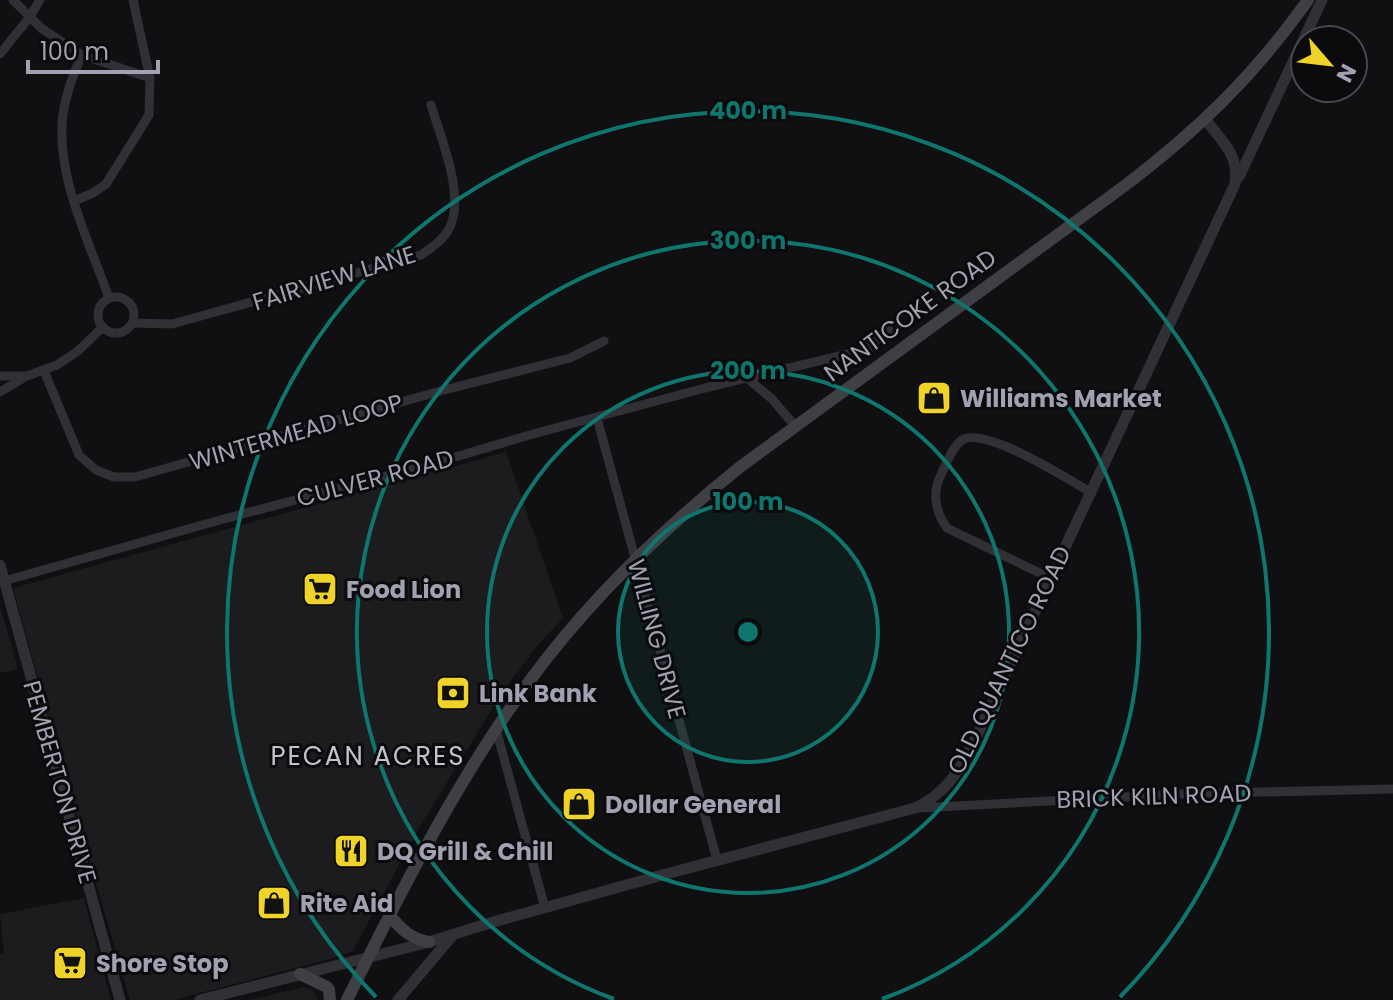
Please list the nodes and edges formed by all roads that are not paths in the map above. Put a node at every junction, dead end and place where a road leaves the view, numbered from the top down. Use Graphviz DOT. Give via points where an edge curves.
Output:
graph roads {
  1 [pos="13,0"];
  2 [pos="40,0"];
  3 [pos="133,0"];
  4 [pos="1308,0"];
  5 [pos="1322,0"];
  6 [pos="29,18"];
  7 [pos="0,54"];
  8 [pos="82,55"];
  9 [pos="150,78"];
  10 [pos="431,105"];
  11 [pos="1206,120"];
  12 [pos="1235,184"];
  13 [pos="74,201"];
  14 [pos="109,298"];
  15 [pos="133,323"];
  16 [pos="103,327"];
  17 [pos="889,329"];
  18 [pos="604,341"];
  19 [pos="44,371"];
  20 [pos="0,376"];
  21 [pos="27,376"];
  22 [pos="747,378"];
  23 [pos="0,392"];
  24 [pos="597,418"];
  25 [pos="795,426"];
  26 [pos="1090,492"];
  27 [pos="636,560"];
  28 [pos="0,565"];
  29 [pos="1050,578"];
  30 [pos="4,581"];
  31 [pos="496,729"];
  32 [pos="1393,789"];
  33 [pos="915,808"];
  34 [pos="717,860"];
  35 [pos="545,908"];
  36 [pos="390,916"];
  37 [pos="452,935"];
  38 [pos="429,942"];
  39 [pos="368,958"];
  40 [pos="300,974"];
  41 [pos="120,1000"];
  42 [pos="200,1000"];
  43 [pos="330,1000"];
  44 [pos="347,1000"];
  45 [pos="398,1000"];
  1 -- 6 [label="street"];
  2 -- 6 [label="street"];
  3 -- 9 [label="street"];
  4 -- 11 [label="main road, NANTICOKE ROAD"];
  5 -- 12 [label="street, OLD QUANTICO ROAD"];
  6 -- 7 [label="street"];
  6 -- 8 [label="street"];
  8 -- 9 [label="street"];
  8 -- 13 [label="street" via="62,129"];
  9 -- 13 [label="street" via="149,115 135,140 106,184"];
  10 -- 15 [label="street, FAIRVIEW LANE" via="456,204 449,230 421,255 172,324"];
  11 -- 12 [label="street" via="1233,156"];
  11 -- 25 [label="main road, NANTICOKE ROAD" via="1123,187"];
  12 -- 26 [label="street, OLD QUANTICO ROAD"];
  13 -- 14 [label="street"];
  14 -- 15 [label="street" via="129,302"];
  14 -- 16 [label="street" via="99,311"];
  15 -- 16 [label="street" via="118,333"];
  16 -- 19 [label="street" via="78,351"];
  17 -- 22 [label="street, CULVER ROAD" via="870,347"];
  18 -- 19 [label="street, WINTERMEAD LOOP" via="570,358 135,477 96,470 79,455"];
  19 -- 21 [label="street"];
  20 -- 21 [label="street"];
  21 -- 23 [label="street"];
  22 -- 24 [label="street, CULVER ROAD"];
  22 -- 25 [label="street"];
  24 -- 27 [label="street, WILLING DRIVE"];
  24 -- 30 [label="street, CULVER ROAD"];
  25 -- 27 [label="main road, NANTICOKE ROAD" via="707,494"];
  26 -- 29 [label="street, OLD QUANTICO ROAD"];
  26 -- 29 [label="street" via="984,438 961,441 939,479 935,492 947,528"];
  27 -- 31 [label="main road, NANTICOKE ROAD" via="571,629"];
  27 -- 34 [label="street, WILLING DRIVE"];
  28 -- 30 [label="street, PEMBERTON DRIVE"];
  29 -- 33 [label="street, OLD QUANTICO ROAD" via="959,769 942,792"];
  30 -- 41 [label="street, PEMBERTON DRIVE"];
  31 -- 35 [label="street"];
  31 -- 36 [label="main road, NANTICOKE ROAD"];
  32 -- 33 [label="street, BRICK KILN ROAD"];
  33 -- 34 [label="street, OLD QUANTICO ROAD"];
  34 -- 35 [label="street, OLD QUANTICO ROAD"];
  35 -- 37 [label="street, OLD QUANTICO ROAD"];
  36 -- 38 [label="main road" via="409,935"];
  36 -- 39 [label="main road, NANTICOKE ROAD"];
  37 -- 38 [label="street, OLD QUANTICO ROAD"];
  37 -- 45 [label="street"];
  38 -- 39 [label="street, OLD QUANTICO ROAD"];
  39 -- 40 [label="street, OLD QUANTICO ROAD"];
  39 -- 44 [label="main road, NANTICOKE ROAD"];
  40 -- 42 [label="street, OLD QUANTICO ROAD"];
  40 -- 43 [label="main road" via="327,987"];
}
